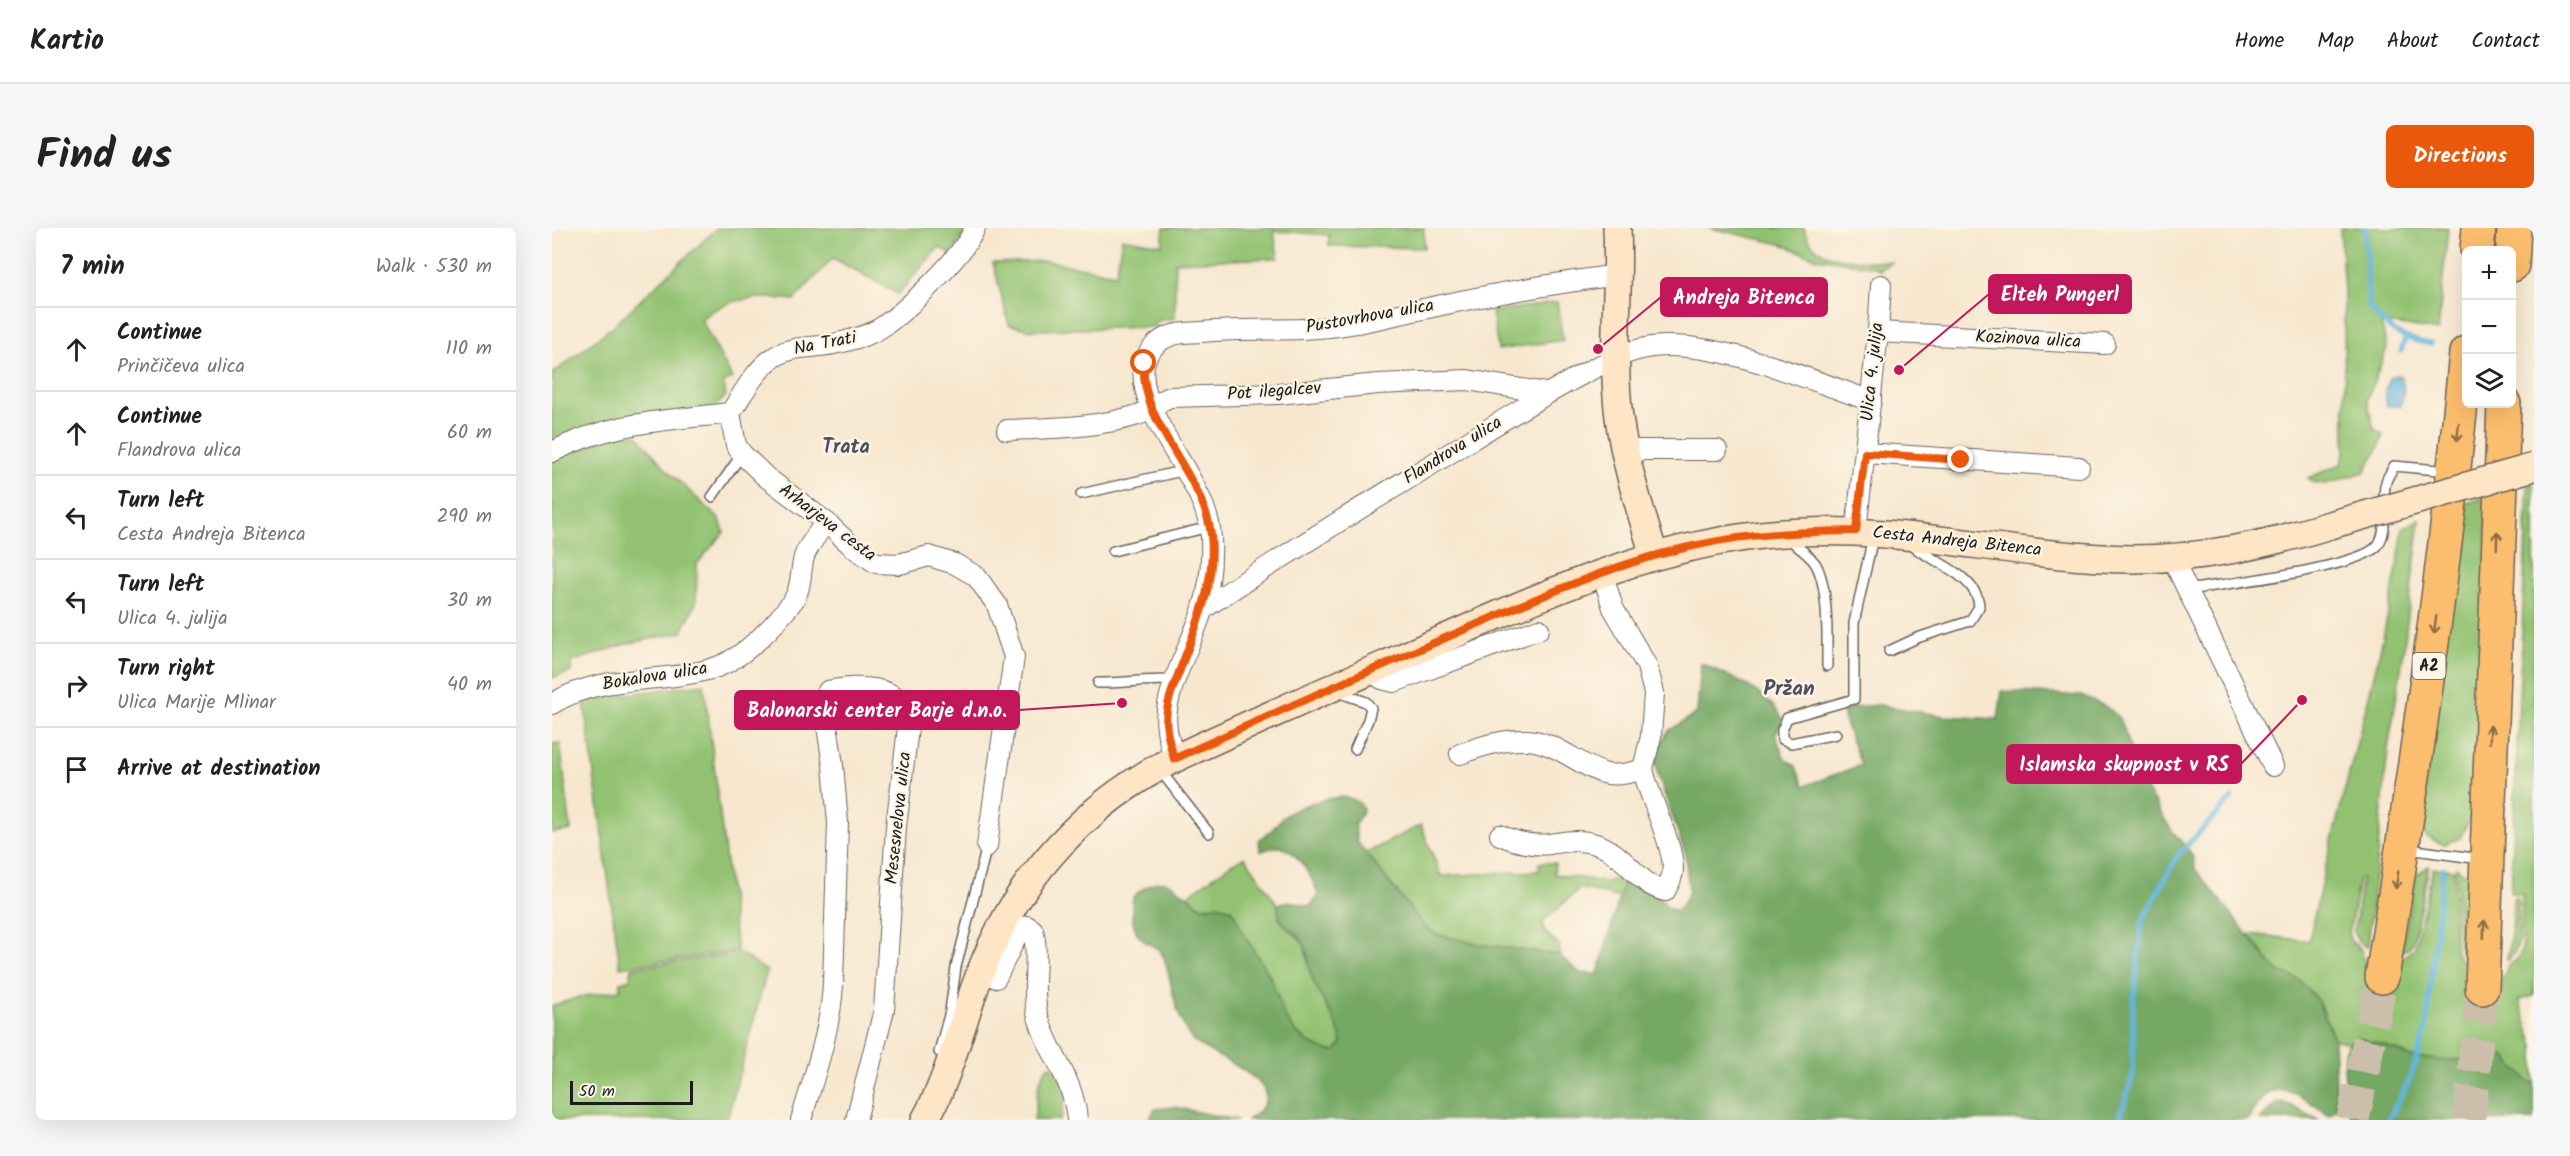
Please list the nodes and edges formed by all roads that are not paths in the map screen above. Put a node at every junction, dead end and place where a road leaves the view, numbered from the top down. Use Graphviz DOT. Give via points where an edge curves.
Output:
graph roads {
  1 [pos="975,228"];
  2 [pos="1617,228"];
  3 [pos="2479,228"];
  4 [pos="2514,228"];
  5 [pos="2477,246"];
  6 [pos="2513,246"];
  7 [pos="1618,275"];
  8 [pos="1881,285"];
  9 [pos="1878,332"];
  10 [pos="2105,344"];
  11 [pos="2466,354"];
  12 [pos="1616,357"];
  13 [pos="1546,393"];
  14 [pos="1871,400"];
  15 [pos="2504,408"];
  16 [pos="1152,410"];
  17 [pos="730,413"];
  18 [pos="1007,430"];
  19 [pos="1625,450"];
  20 [pos="1717,450"];
  21 [pos="552,452"];
  22 [pos="1865,453"];
  23 [pos="742,454"];
  24 [pos="2079,467"];
  25 [pos="2534,467"];
  26 [pos="1186,470"];
  27 [pos="2454,472"];
  28 [pos="1081,494"];
  29 [pos="712,497"];
  30 [pos="826,522"];
  31 [pos="1209,527"];
  32 [pos="1865,531"];
  33 [pos="1785,532"];
  34 [pos="1909,534"];
  35 [pos="1113,551"];
  36 [pos="1654,555"];
  37 [pos="2172,558"];
  38 [pos="1602,572"];
  39 [pos="2186,590"];
  40 [pos="1203,609"];
  41 [pos="1539,629"];
  42 [pos="1889,651"];
  43 [pos="1827,666"];
  44 [pos="1370,671"];
  45 [pos="1176,680"];
  46 [pos="1098,683"];
  47 [pos="1330,689"];
  48 [pos="552,704"];
  49 [pos="1836,734"];
  50 [pos="1355,749"];
  51 [pos="1460,754"];
  52 [pos="1166,763"];
  53 [pos="2273,765"];
  54 [pos="1643,769"];
  55 [pos="1209,832"];
  56 [pos="1500,835"];
  57 [pos="987,846"];
  58 [pos="2403,848"];
  59 [pos="2486,860"];
  60 [pos="982,967"];
  61 [pos="2382,977"];
  62 [pos="2482,988"];
  63 [pos="939,1052"];
  64 [pos="801,1120"];
  65 [pos="856,1120"];
  66 [pos="925,1120"];
  67 [pos="1077,1120"];
  1 -- 17 [label="street, Na Trati" via="963,248 885,326 867,336 799,348 774,357 749,383"];
  2 -- 7 [label="street"];
  3 -- 5 [label="highway"];
  4 -- 6 [label="highway"];
  7 -- 12 [label="street"];
  7 -- 16 [label="street, Pustovrhova ulica" via="1506,292 1319,329 1172,334 1147,355 1143,375"];
  8 -- 9 [label="street, Ulica 4. julija"];
  9 -- 10 [label="street, Kozinova ulica"];
  9 -- 14 [label="street, Ulica 4. julija"];
  11 -- 27 [label="highway, A2, one-way"];
  12 -- 13 [label="street, Flandrova ulica"];
  12 -- 14 [label="street, Flandrova ulica" via="1652,347 1687,346 1742,357"];
  12 -- 19 [label="street"];
  13 -- 16 [label="street, Pot ilegalcev" via="1467,380 1278,394 1170,397"];
  13 -- 40 [label="street, Flandrova ulica"];
  14 -- 22 [label="street, Ulica 4. julija"];
  59 -- 15 [label="highway, one-way"];
  16 -- 18 [label="street, Pot ilegalcev" via="1086,426"];
  16 -- 26 [label="street"];
  17 -- 21 [label="street" via="630,424 580,437"];
  17 -- 23 [label="street, Arharjeva cesta" via="736,445"];
  19 -- 20 [label="street"];
  19 -- 36 [label="street"];
  22 -- 24 [label="street"];
  22 -- 32 [label="street, Ulica 4. julija"];
  23 -- 29 [label="lane"];
  23 -- 30 [label="street, Arharjeva cesta"];
  25 -- 37 [label="street, Cesta Andreja Bitenca, bridge" via="2239,550"];
  26 -- 28 [label="lane"];
  26 -- 31 [label="street"];
  27 -- 39 [label="lane" via="2394,466 2386,482 2382,536 2368,554 2304,571"];
  27 -- 58 [label="highway, A2, one-way"];
  30 -- 48 [label="street, Bokalova ulica" via="804,555 794,599 764,635 731,660 702,671 581,689"];
  30 -- 57 [label="street, Arharjeva cesta" via="876,563 899,564 929,556 955,564 976,576 997,605 1014,657"];
  31 -- 35 [label="lane"];
  31 -- 40 [label="street" via="1210,574"];
  32 -- 33 [label="street, Cesta Andreja Bitenca"];
  32 -- 34 [label="street, Cesta Andreja Bitenca"];
  32 -- 49 [label="lane" via="1854,623 1854,699 1787,718 1782,729 1782,739 1791,743"];
  33 -- 36 [label="street, Cesta Andreja Bitenca"];
  33 -- 43 [label="lane" via="1820,572"];
  34 -- 37 [label="street, Cesta Andreja Bitenca" via="2096,557"];
  34 -- 42 [label="lane" via="1918,550 1967,581 1980,607 1970,621"];
  36 -- 38 [label="street, Cesta Andreja Bitenca"];
  37 -- 39 [label="street"];
  38 -- 44 [label="street, Cesta Andreja Bitenca"];
  38 -- 54 [label="street" via="1613,608 1647,666 1654,693 1651,736"];
  39 -- 53 [label="street"];
  40 -- 45 [label="street"];
  41 -- 44 [label="street" via="1394,682"];
  44 -- 47 [label="street, Cesta Andreja Bitenca"];
  45 -- 46 [label="lane"];
  45 -- 52 [label="street" via="1167,710"];
  47 -- 50 [label="lane" via="1366,702 1371,708"];
  47 -- 52 [label="street, Cesta Andreja Bitenca"];
  51 -- 54 [label="street" via="1498,741 1529,740 1554,747 1604,773 1625,774"];
  52 -- 55 [label="lane"];
  52 -- 60 [label="street, Cesta Andreja Bitenca" via="1085,819 1046,860 1014,903"];
  54 -- 56 [label="street" via="1673,868 1665,891 1654,889 1618,855 1593,843 1529,843"];
  57 -- 63 [label="lane, Arharjeva cesta"];
  58 -- 59 [label="lane"];
  58 -- 61 [label="highway, A2, one-way"];
  62 -- 59 [label="highway, one-way"];
  60 -- 66 [label="street, Cesta Andreja Bitenca" via="940,1091"];
  60 -- 67 [label="street" via="996,978 1020,929 1027,926 1033,930 1036,1009 1042,1032 1072,1088"];
  64 -- 65 [label="street, Mesesnelova ulica" via="826,1027 833,983 838,823 823,700 828,691 847,686 891,694 904,705 909,720 896,827 884,1010"];
}
